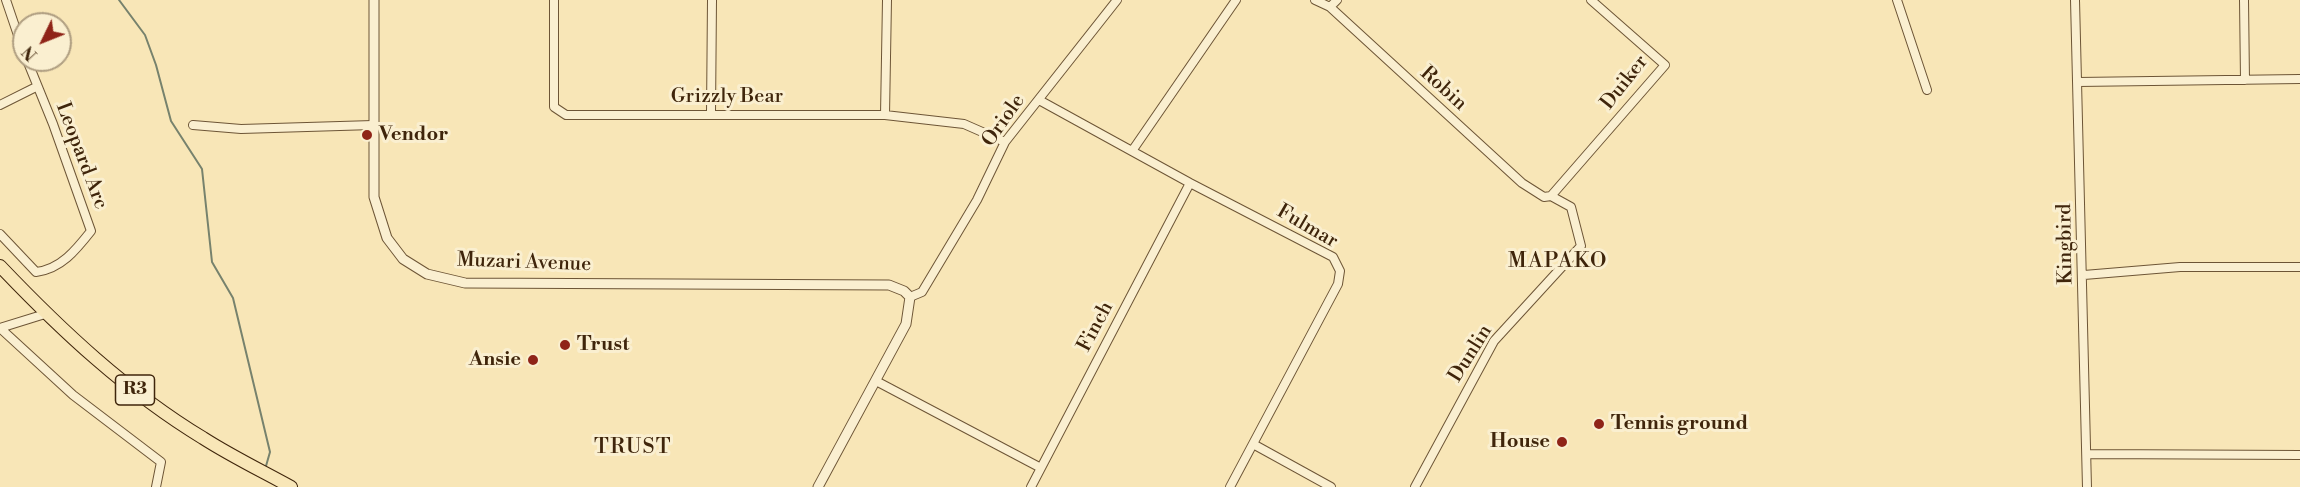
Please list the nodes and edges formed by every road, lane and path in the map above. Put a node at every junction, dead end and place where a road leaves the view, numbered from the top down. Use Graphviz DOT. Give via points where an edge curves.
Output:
graph roads {
  1 [pos="6,0"];
  2 [pos="374,0"];
  3 [pos="554,0"];
  4 [pos="712,0"];
  5 [pos="887,0"];
  6 [pos="1117,0"];
  7 [pos="1236,0"];
  8 [pos="1315,0"];
  9 [pos="1337,0"];
  10 [pos="1591,0"];
  11 [pos="1897,0"];
  12 [pos="2075,0"];
  13 [pos="2244,0"];
  14 [pos="1330,7"];
  15 [pos="12,18"];
  16 [pos="31,72"];
  17 [pos="2300,79"];
  18 [pos="2245,80"];
  19 [pos="2078,82"];
  20 [pos="36,87"];
  21 [pos="1927,90"];
  22 [pos="1039,100"];
  23 [pos="0,105"];
  24 [pos="711,113"];
  25 [pos="885,115"];
  26 [pos="193,125"];
  27 [pos="373,125"];
  28 [pos="1005,142"];
  29 [pos="1132,152"];
  30 [pos="1190,183"];
  31 [pos="1551,196"];
  32 [pos="0,234"];
  33 [pos="0,266"];
  34 [pos="2300,267"];
  35 [pos="2084,274"];
  36 [pos="910,297"];
  37 [pos="45,314"];
  38 [pos="0,328"];
  39 [pos="876,381"];
  40 [pos="1253,444"];
  41 [pos="2087,454"];
  42 [pos="2300,455"];
  43 [pos="1041,468"];
  44 [pos="156,487"];
  45 [pos="291,487"];
  46 [pos="818,487"];
  47 [pos="1031,487"];
  48 [pos="1230,487"];
  49 [pos="1331,487"];
  50 [pos="1415,487"];
  51 [pos="2088,487"];
  1 -- 15 [label="street"];
  2 -- 27 [label="street, Muzari Avenue"];
  3 -- 24 [label="street, Grizzly Bear" via="554,107 566,115"];
  4 -- 24 [label="street"];
  5 -- 25 [label="street"];
  6 -- 22 [label="street, Oriole"];
  7 -- 29 [label="street"];
  8 -- 14 [label="street, Robin"];
  9 -- 14 [label="street"];
  10 -- 31 [label="street, Duiker" via="1665,65"];
  11 -- 21 [label="street"];
  12 -- 19 [label="street, Kingbird"];
  13 -- 18 [label="street"];
  14 -- 31 [label="street, Robin" via="1522,183 1544,197"];
  16 -- 20 [label="street, Leopard Arc"];
  17 -- 18 [label="street"];
  18 -- 19 [label="street"];
  19 -- 35 [label="street, Kingbird"];
  20 -- 23 [label="street"];
  20 -- 32 [label="street, Leopard Arc" via="91,231 72,254 50,270 36,272"];
  22 -- 28 [label="street, Oriole"];
  22 -- 29 [label="street, Fulmar"];
  24 -- 25 [label="street, Grizzly Bear"];
  25 -- 28 [label="street, Grizzly Bear" via="964,124"];
  26 -- 27 [label="street" via="241,129"];
  27 -- 36 [label="street, Muzari Avenue" via="374,197 387,238 403,259 427,274 465,283 889,285"];
  28 -- 36 [label="street, Oriole" via="977,200 922,292"];
  29 -- 30 [label="street, Fulmar"];
  30 -- 40 [label="street, Fulmar" via="1333,257 1340,271 1338,284"];
  30 -- 43 [label="street, Finch"];
  31 -- 50 [label="street, Dunlin" via="1571,207 1581,246 1494,341"];
  33 -- 37 [label="highway, R3"];
  34 -- 35 [label="street" via="2180,267"];
  35 -- 41 [label="street, Kingbird"];
  36 -- 39 [label="street" via="906,324"];
  37 -- 38 [label="street"];
  37 -- 45 [label="highway, R3" via="121,380 202,438"];
  38 -- 44 [label="street" via="73,395 161,462"];
  39 -- 43 [label="street"];
  39 -- 46 [label="street"];
  40 -- 48 [label="street, Fulmar"];
  40 -- 49 [label="street"];
  41 -- 42 [label="street"];
  41 -- 51 [label="street, Kingbird"];
  43 -- 47 [label="street, Finch"];
}
